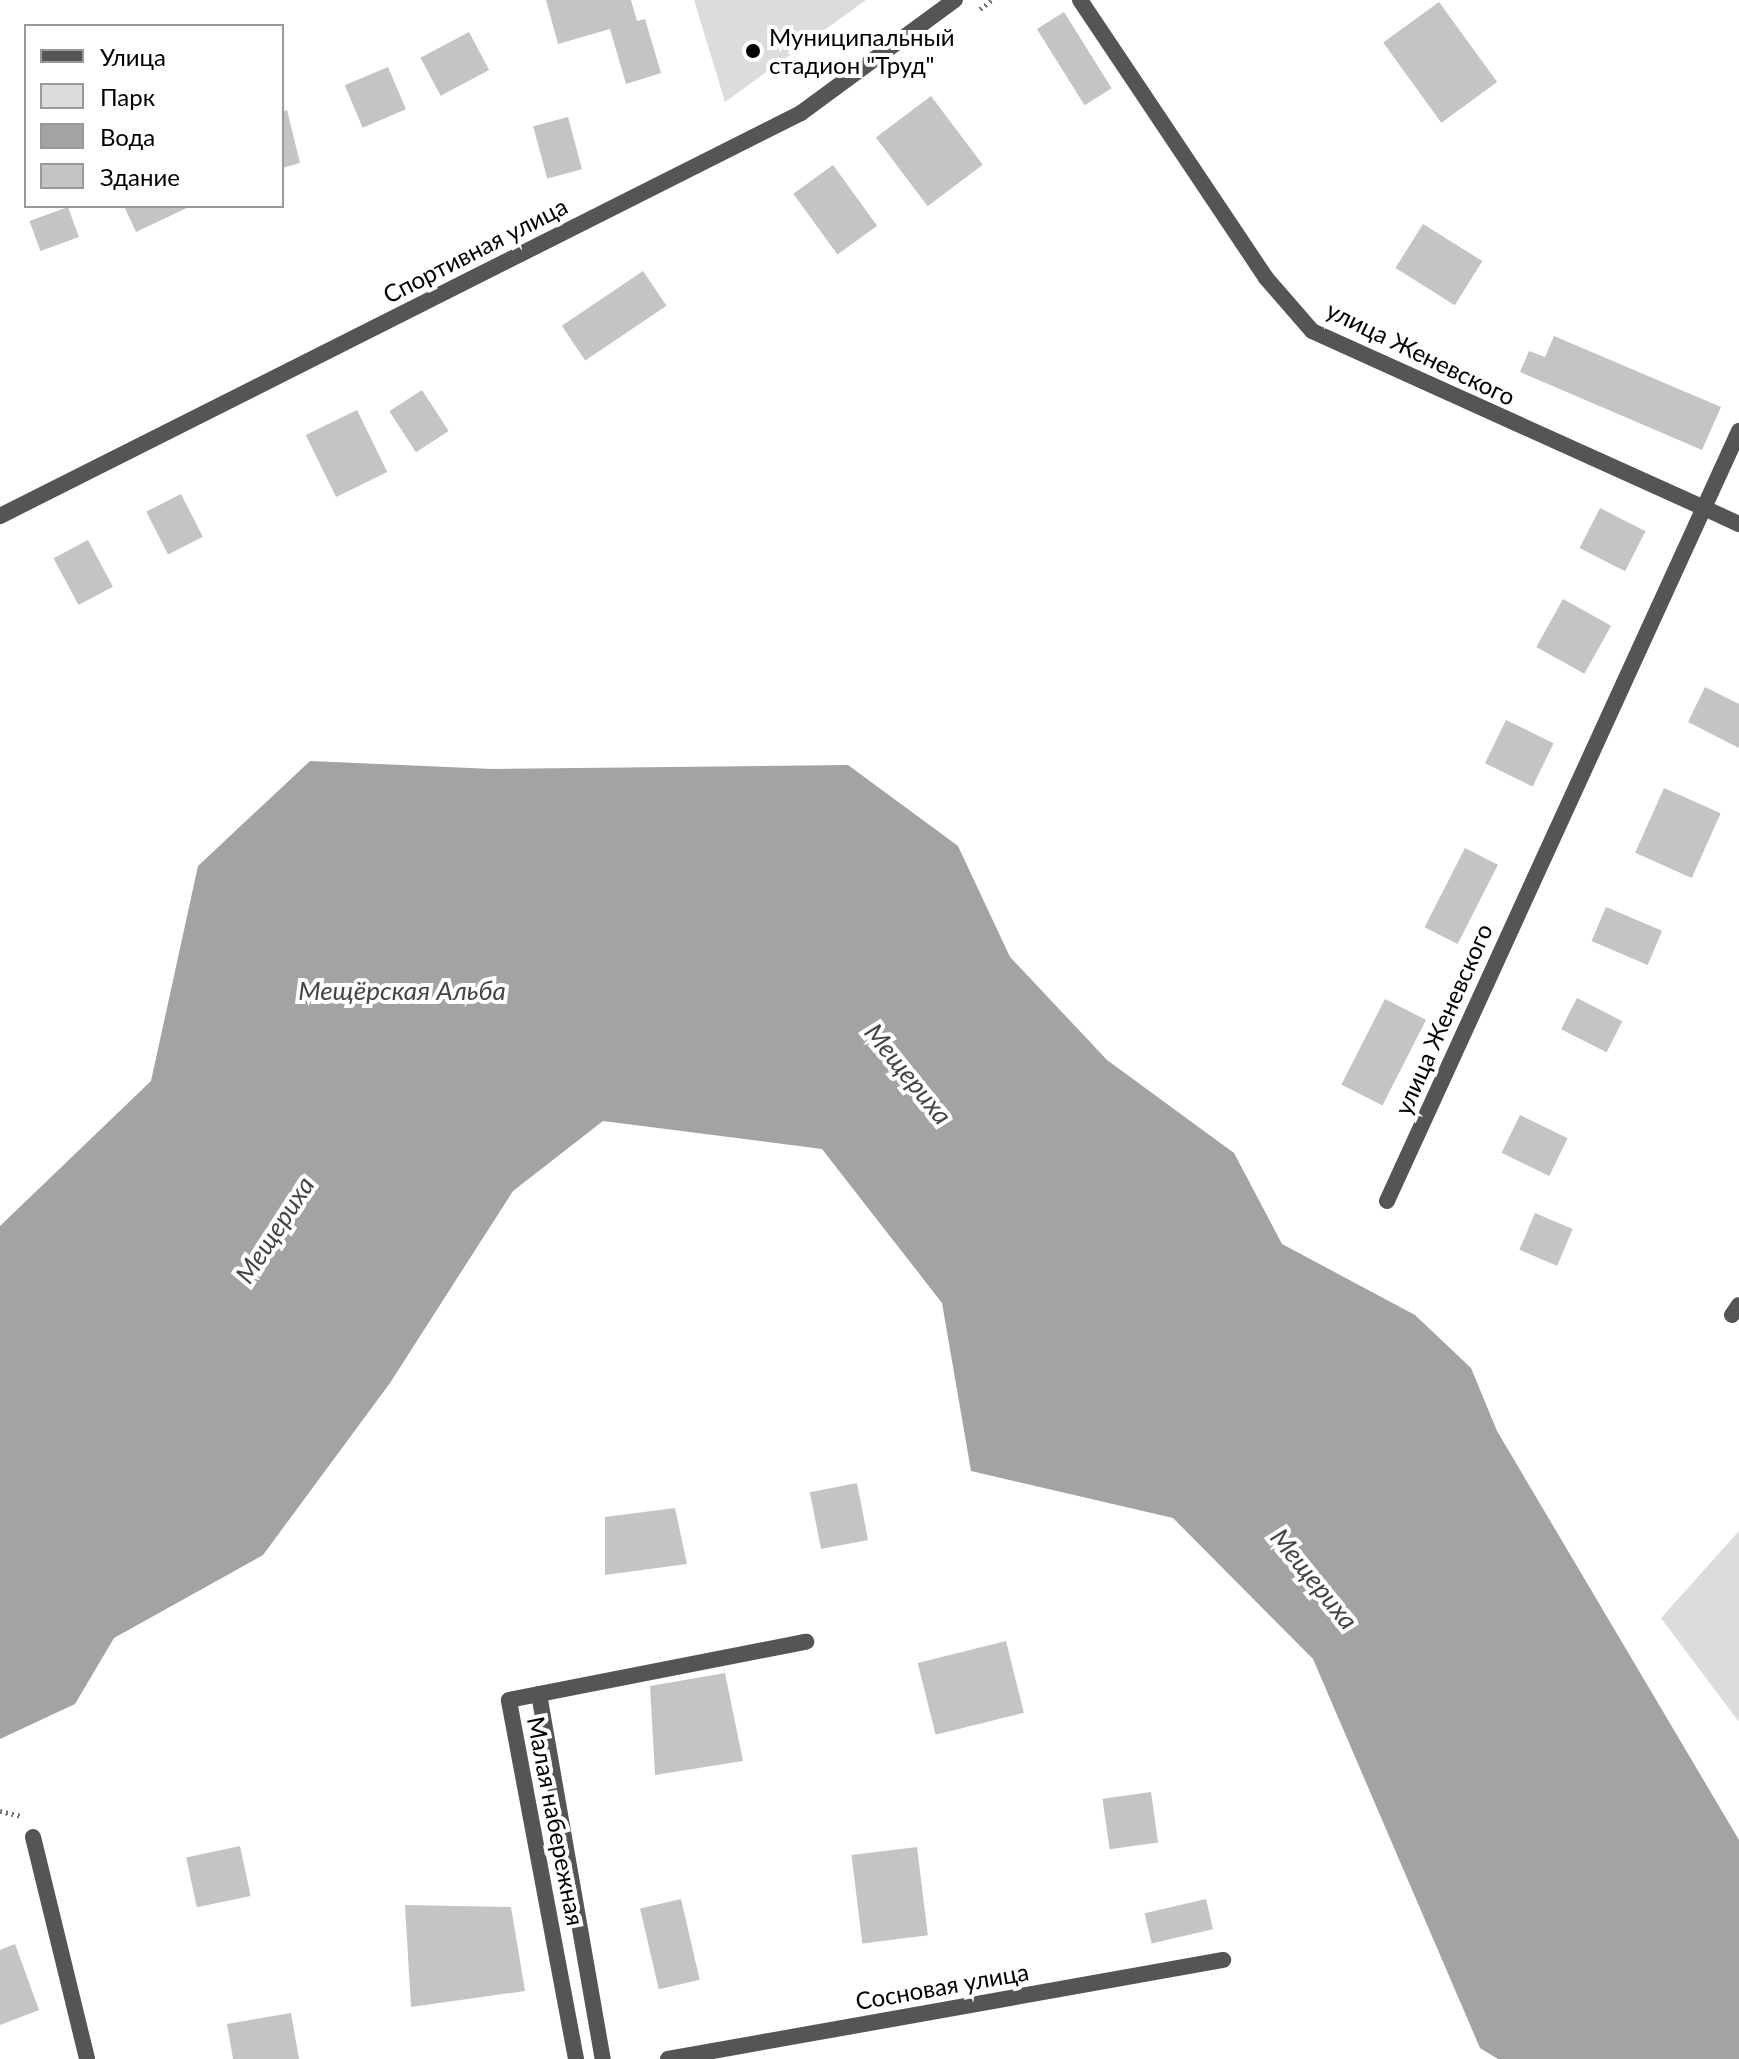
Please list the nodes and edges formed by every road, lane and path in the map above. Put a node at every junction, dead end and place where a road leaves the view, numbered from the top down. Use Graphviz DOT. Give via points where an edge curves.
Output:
graph roads {
  1 [pos="955,0"];
  2 [pos="1080,0"];
  3 [pos="1739,431"];
  4 [pos="1702,507"];
  5 [pos="0,516"];
  6 [pos="1739,524"];
  7 [pos="1387,1201"];
  8 [pos="806,1642"];
  9 [pos="539,1694"];
  10 [pos="33,1837"];
  11 [pos="1223,1960"];
  12 [pos="87,2059"];
  13 [pos="576,2059"];
  14 [pos="603,2059"];
  15 [pos="668,2059"];
  1 -- 5 [label="street, Спортивная улица" via="801,113"];
  2 -- 4 [label="street, улица Женевского" via="1266,278 1312,331"];
  3 -- 4 [label="street, улица Женевского"];
  4 -- 6 [label="street"];
  4 -- 7 [label="street, улица Женевского"];
  8 -- 9 [label="street, Малая набережная"];
  9 -- 13 [label="street, Малая набережная" via="509,1700"];
  9 -- 14 [label="street"];
  10 -- 12 [label="street"];
  11 -- 15 [label="street, Сосновая улица"];
}
